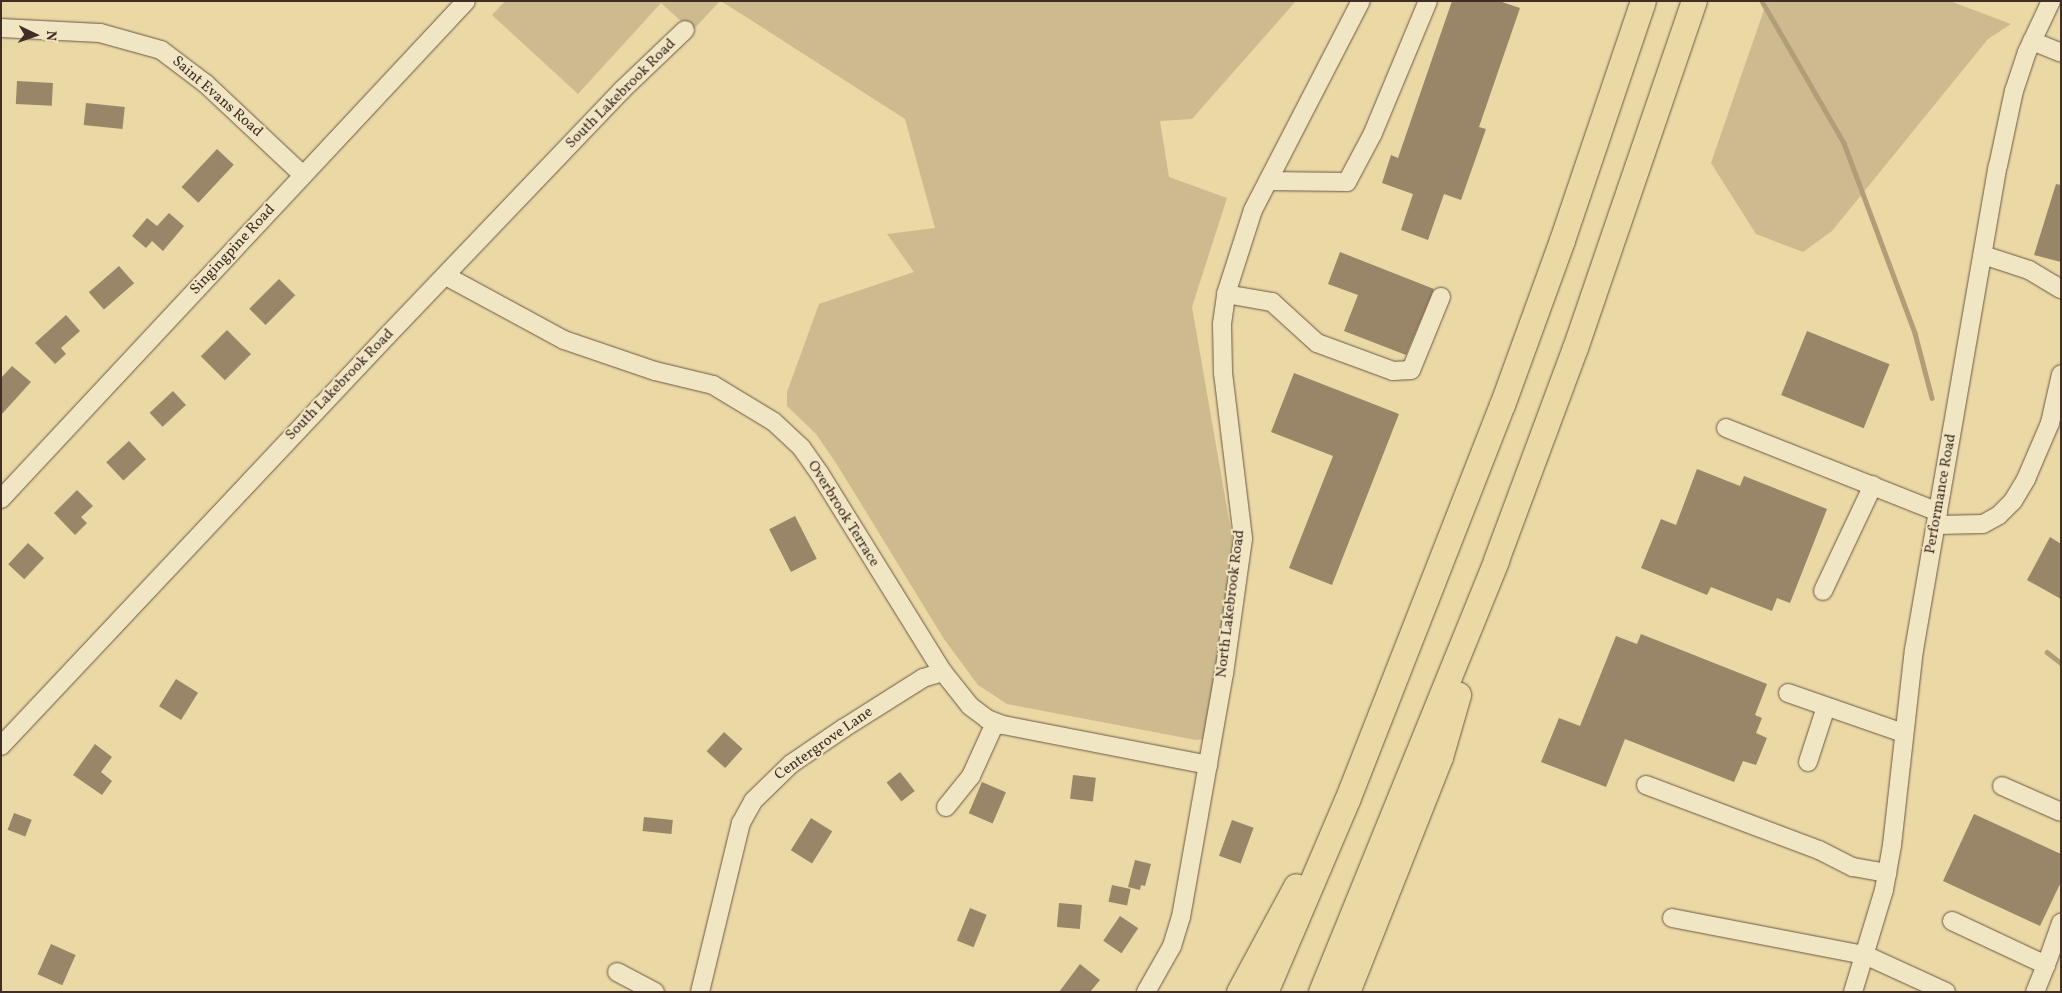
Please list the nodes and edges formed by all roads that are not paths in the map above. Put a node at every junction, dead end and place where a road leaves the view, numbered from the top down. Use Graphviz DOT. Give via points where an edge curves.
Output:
graph roads {
  1 [pos="466,1"];
  2 [pos="1361,1"];
  3 [pos="1428,1"];
  4 [pos="1643,1"];
  5 [pos="1694,1"];
  6 [pos="2051,1"];
  7 [pos="1,28"];
  8 [pos="686,30"];
  9 [pos="2032,41"];
  10 [pos="2061,52"];
  11 [pos="303,175"];
  12 [pos="1268,181"];
  13 [pos="1983,255"];
  14 [pos="446,276"];
  15 [pos="2061,289"];
  16 [pos="1226,294"];
  17 [pos="1441,297"];
  18 [pos="2061,374"];
  19 [pos="1726,428"];
  20 [pos="1873,485"];
  21 [pos="1,499"];
  22 [pos="1937,518"];
  23 [pos="1496,560"];
  24 [pos="1822,591"];
  25 [pos="943,672"];
  26 [pos="1788,693"];
  27 [pos="1826,707"];
  28 [pos="995,723"];
  29 [pos="1903,733"];
  30 [pos="1,746"];
  31 [pos="1808,762"];
  32 [pos="1208,765"];
  33 [pos="1646,786"];
  34 [pos="2002,786"];
  35 [pos="1347,800"];
  36 [pos="946,807"];
  37 [pos="2061,812"];
  38 [pos="1887,873"];
  39 [pos="1672,918"];
  40 [pos="1952,921"];
  41 [pos="2061,923"];
  42 [pos="1865,956"];
  43 [pos="2046,965"];
  44 [pos="617,972"];
  45 [pos="655,992"];
  46 [pos="700,992"];
  47 [pos="1146,992"];
  48 [pos="1238,992"];
  49 [pos="1265,992"];
  50 [pos="1321,992"];
  51 [pos="1347,992"];
  52 [pos="1854,992"];
  53 [pos="1946,992"];
  54 [pos="2035,992"];
  1 -- 11 [label="street, Singingpine Road"];
  2 -- 12 [label="street, North Lakebrook Road"];
  3 -- 12 [label="street" via="1373,133 1347,182"];
  4 -- 35 [label="highway" via="1502,405"];
  5 -- 23 [label="highway" via="1575,348"];
  6 -- 9 [label="street, Performance Road"];
  7 -- 11 [label="street, Saint Evans Road" via="100,33 161,50 206,84"];
  8 -- 14 [label="street, South Lakebrook Road" via="622,90"];
  9 -- 10 [label="street"];
  9 -- 13 [label="street, Performance Road" via="2014,91"];
  11 -- 21 [label="street, Singingpine Road"];
  12 -- 16 [label="street, North Lakebrook Road" via="1253,210"];
  13 -- 15 [label="street" via="2029,270"];
  13 -- 22 [label="street, Performance Road"];
  14 -- 25 [label="street, Overbrook Terrace" via="564,340 655,371 713,385 774,422 801,447"];
  14 -- 30 [label="street, South Lakebrook Road"];
  16 -- 17 [label="street" via="1272,302 1317,344 1393,371 1412,370"];
  16 -- 32 [label="street, North Lakebrook Road" via="1222,324 1223,372 1243,538"];
  18 -- 22 [label="street" via="2050,423 2026,479 2012,501 1999,515 1983,524"];
  19 -- 20 [label="street"];
  20 -- 22 [label="street"];
  20 -- 24 [label="street"];
  22 -- 29 [label="street, Performance Road"];
  23 -- 50 [label="highway"];
  23 -- 51 [label="highway" via="1440,757"];
  25 -- 28 [label="street, Overbrook Terrace" via="970,706"];
  25 -- 46 [label="street, Centergrove Lane" via="923,678 844,728 791,764 753,801 741,822"];
  26 -- 27 [label="street"];
  27 -- 29 [label="street"];
  27 -- 31 [label="street"];
  28 -- 32 [label="street, Overbrook Terrace"];
  28 -- 36 [label="street" via="971,776"];
  29 -- 38 [label="street, Performance Road"];
  32 -- 47 [label="street, North Lakebrook Road" via="1176,935"];
  33 -- 38 [label="street" via="1819,850 1853,867"];
  34 -- 37 [label="street"];
  35 -- 48 [label="highway" via="1265,938"];
  35 -- 49 [label="highway"];
  38 -- 42 [label="street, Performance Road"];
  39 -- 42 [label="street"];
  40 -- 43 [label="street"];
  41 -- 43 [label="street"];
  42 -- 52 [label="street, Performance Road"];
  42 -- 53 [label="street"];
  43 -- 54 [label="street"];
  44 -- 45 [label="street"];
}
